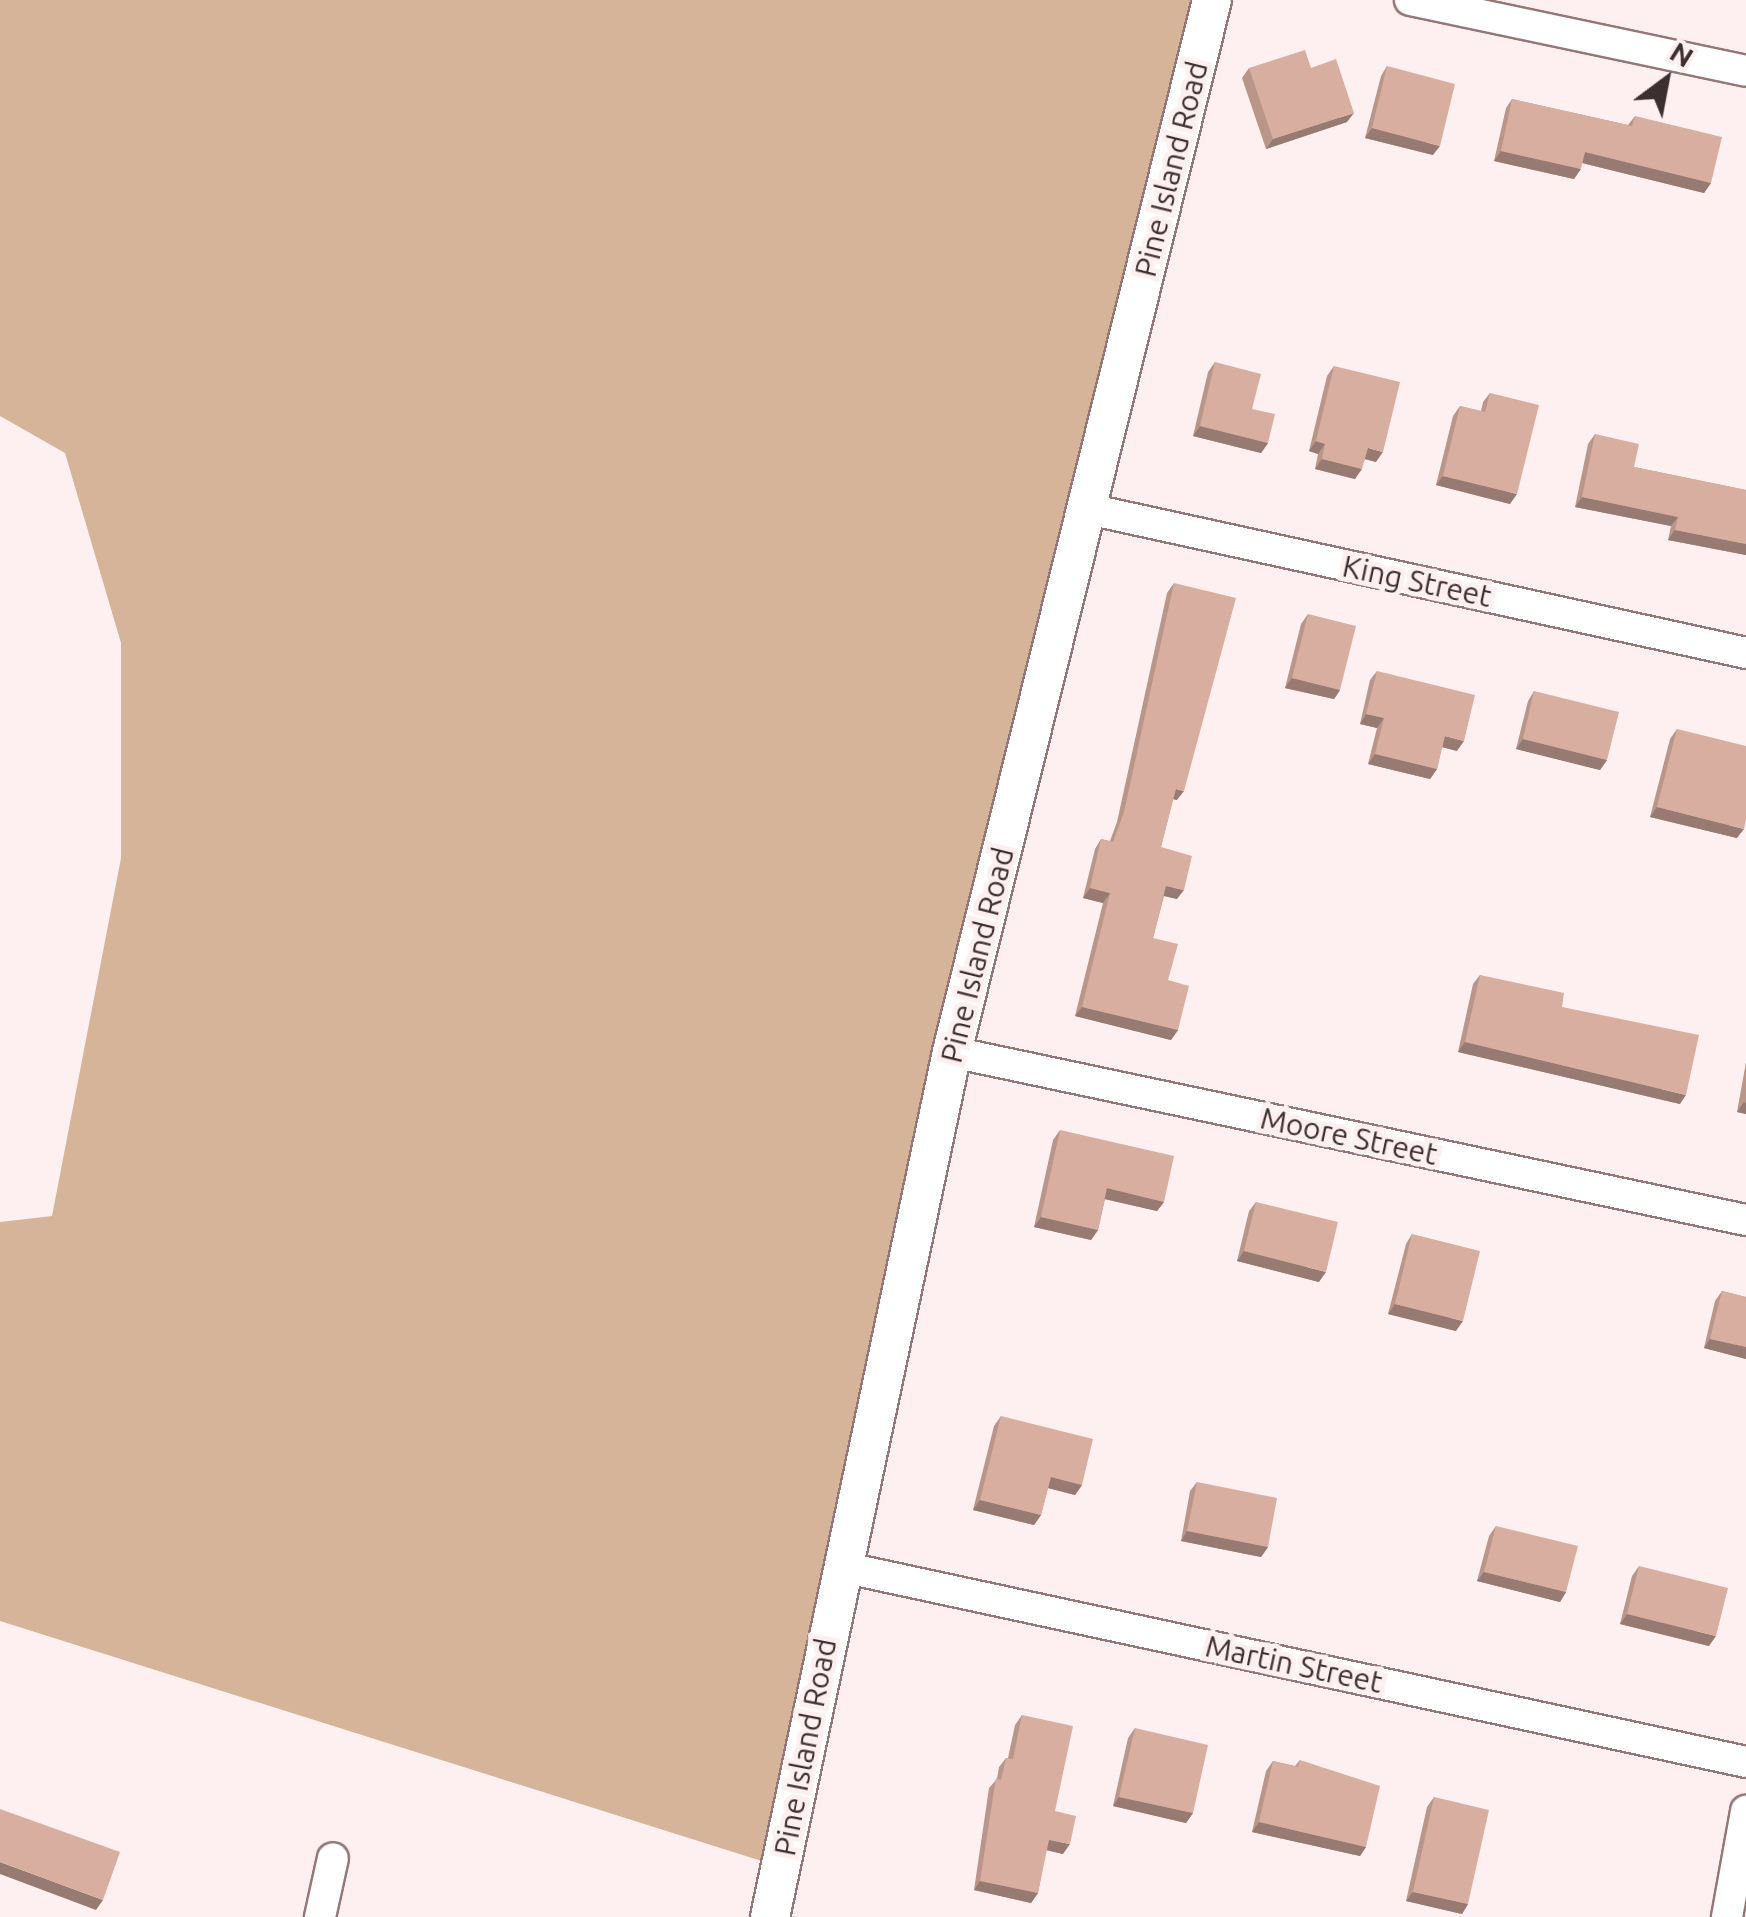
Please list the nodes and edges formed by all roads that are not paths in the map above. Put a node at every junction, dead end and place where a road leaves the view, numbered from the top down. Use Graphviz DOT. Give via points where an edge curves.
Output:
graph roads {
  1 [pos="1212,0"];
  2 [pos="1410,0"];
  3 [pos="1746,71"];
  4 [pos="1088,508"];
  5 [pos="1746,653"];
  6 [pos="952,1052"];
  7 [pos="1746,1220"];
  8 [pos="842,1567"];
  9 [pos="1746,1762"];
  10 [pos="1746,1812"];
  11 [pos="333,1858"];
  12 [pos="320,1917"];
  13 [pos="770,1917"];
  14 [pos="1727,1917"];
  1 -- 4 [label="street, Pine Island Road"];
  2 -- 3 [label="street"];
  4 -- 5 [label="street, King Street"];
  4 -- 6 [label="street, Pine Island Road"];
  6 -- 7 [label="street, Moore Street"];
  6 -- 8 [label="street, Pine Island Road"];
  8 -- 9 [label="street, Martin Street"];
  8 -- 13 [label="street, Pine Island Road"];
  10 -- 14 [label="street"];
  11 -- 12 [label="street"];
}
